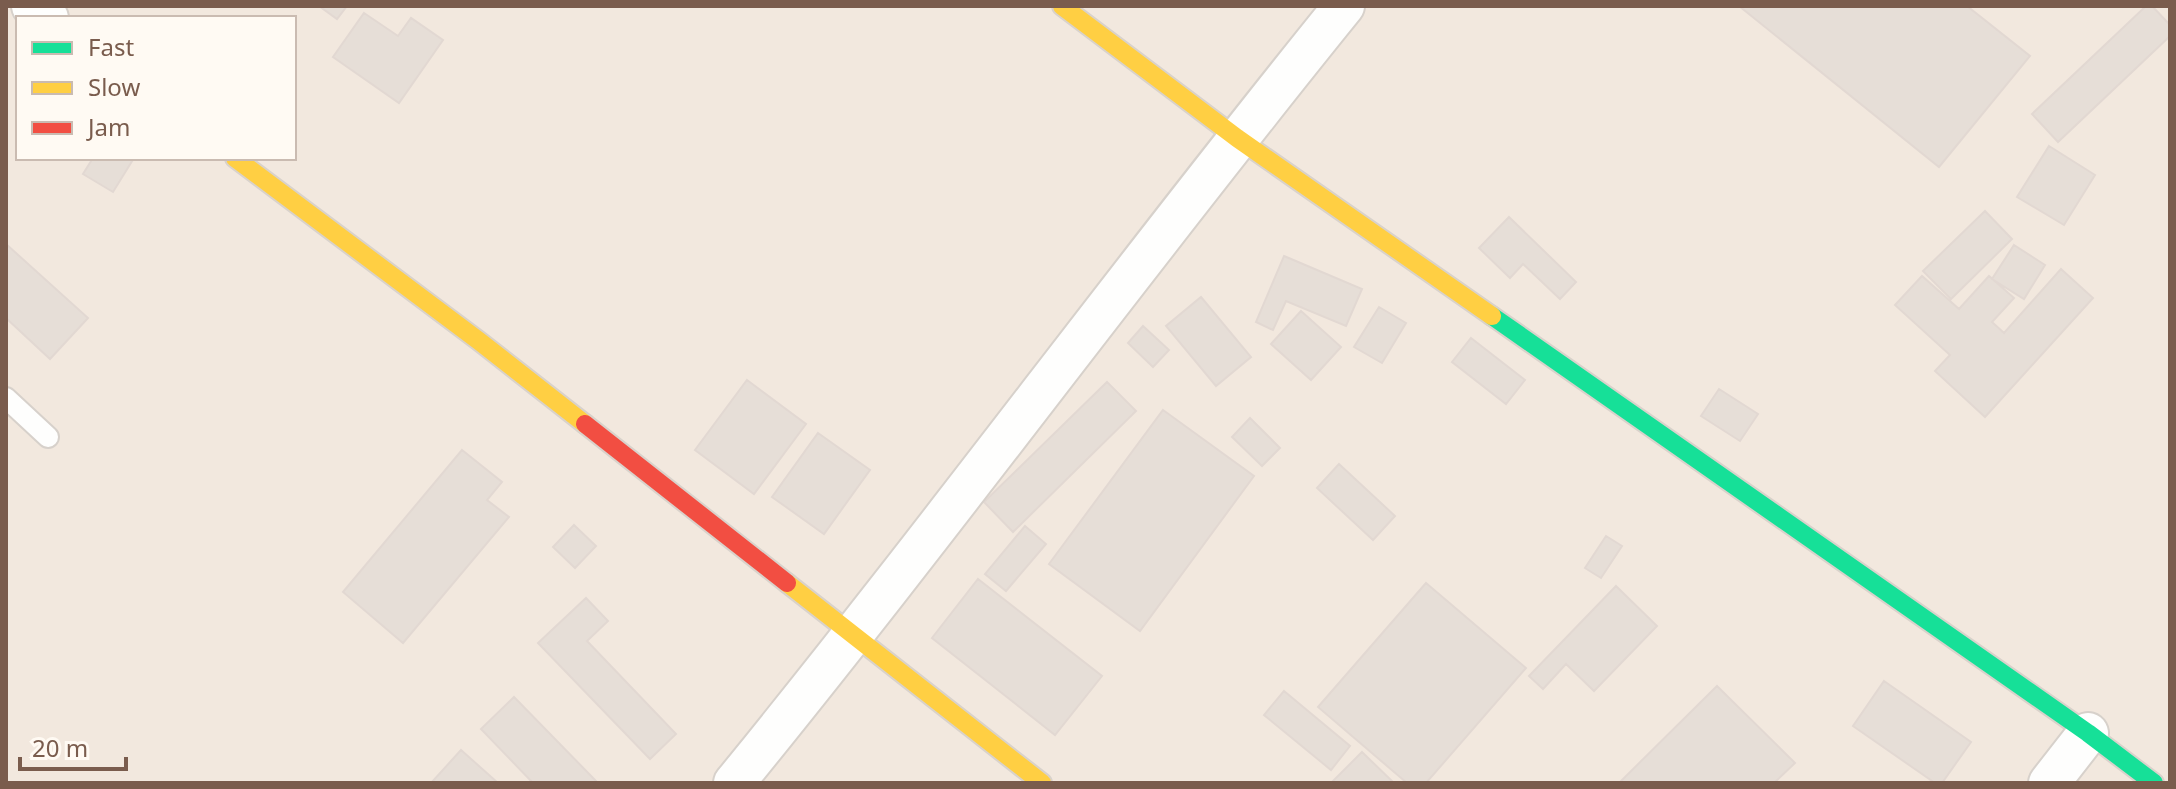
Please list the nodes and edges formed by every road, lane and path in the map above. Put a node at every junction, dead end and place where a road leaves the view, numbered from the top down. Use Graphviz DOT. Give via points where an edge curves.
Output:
graph roads {
  1 [pos="1062,6"];
  2 [pos="1344,6"];
  3 [pos="1237,138"];
  4 [pos="238,160"];
  5 [pos="6,398"];
  6 [pos="48,437"];
  7 [pos="854,636"];
  8 [pos="2088,733"];
  9 [pos="734,783"];
  10 [pos="1042,783"];
  11 [pos="2049,783"];
  12 [pos="2154,783"];
  1 -- 3 [label="street"];
  2 -- 3 [label="street"];
  3 -- 7 [label="street"];
  3 -- 8 [label="street"];
  4 -- 7 [label="street" via="479,341"];
  5 -- 6 [label="lane"];
  7 -- 9 [label="street"];
  7 -- 10 [label="street"];
  8 -- 11 [label="street"];
  8 -- 12 [label="street"];
}
